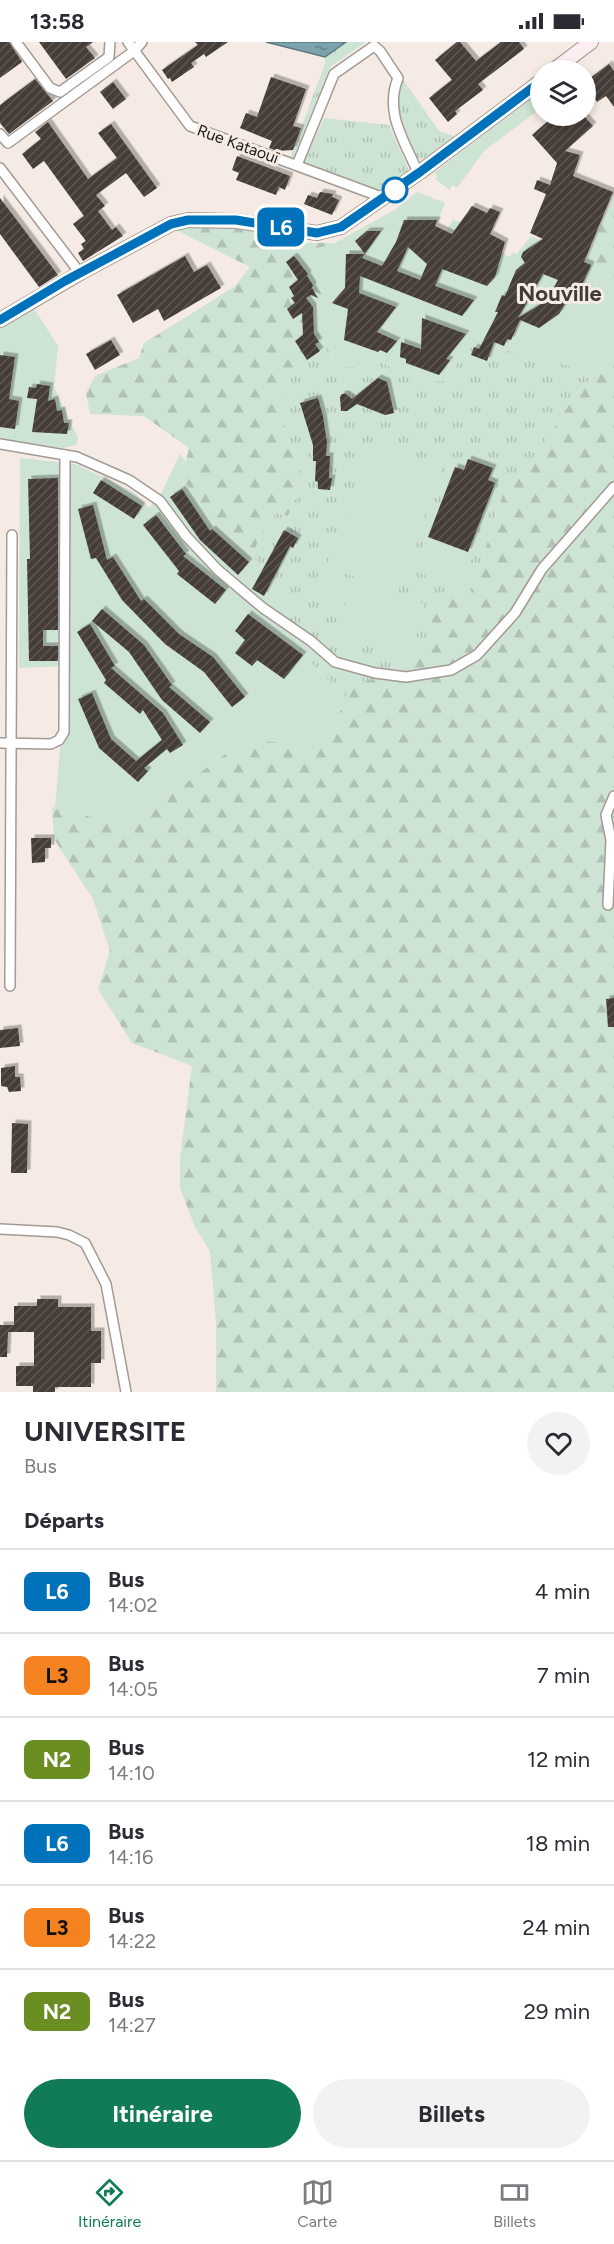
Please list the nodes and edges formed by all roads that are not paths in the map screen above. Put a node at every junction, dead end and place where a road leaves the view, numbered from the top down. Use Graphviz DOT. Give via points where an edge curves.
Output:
graph roads {
  1 [pos="16,42"];
  2 [pos="110,42"];
  3 [pos="128,42"];
  4 [pos="142,42"];
  5 [pos="591,42"];
  6 [pos="134,51"];
  7 [pos="567,60"];
  8 [pos="530,90"];
  9 [pos="0,134"];
  10 [pos="297,165"];
  11 [pos="0,168"];
  12 [pos="420,172"];
  13 [pos="384,198"];
  14 [pos="80,273"];
  15 [pos="0,320"];
  16 [pos="0,444"];
  17 [pos="65,455"];
  18 [pos="614,486"];
  19 [pos="12,535"];
  20 [pos="0,743"];
  21 [pos="12,743"];
  22 [pos="614,796"];
  23 [pos="608,905"];
  24 [pos="10,986"];
  25 [pos="0,1229"];
  26 [pos="126,1392"];
  1 -- 2 [label="street" via="50,88 60,92 109,57"];
  3 -- 6 [label="street, Rue Kataouï"];
  4 -- 6 [label="street"];
  5 -- 7 [label="main road"];
  6 -- 9 [label="street" via="8,143"];
  6 -- 10 [label="street, Rue Kataouï" via="190,126"];
  8 -- 12 [label="main road"];
  10 -- 12 [label="street" via="334,74 374,46 398,78 393,116"];
  10 -- 13 [label="street, Rue Kataouï"];
  11 -- 14 [label="street"];
  12 -- 13 [label="main road"];
  13 -- 14 [label="main road" via="341,227 317,233 236,220 171,224"];
  14 -- 15 [label="main road"];
  16 -- 17 [label="street"];
  17 -- 18 [label="street" via="129,480 160,501 218,570 335,662 405,677 451,670 477,655 515,613 542,568"];
  17 -- 21 [label="street" via="64,732 51,744"];
  19 -- 21 [label="street"];
  20 -- 21 [label="street"];
  21 -- 24 [label="street"];
  22 -- 23 [label="street" via="606,815 611,840"];
  25 -- 26 [label="street" via="57,1232 85,1243 106,1284"];
}
